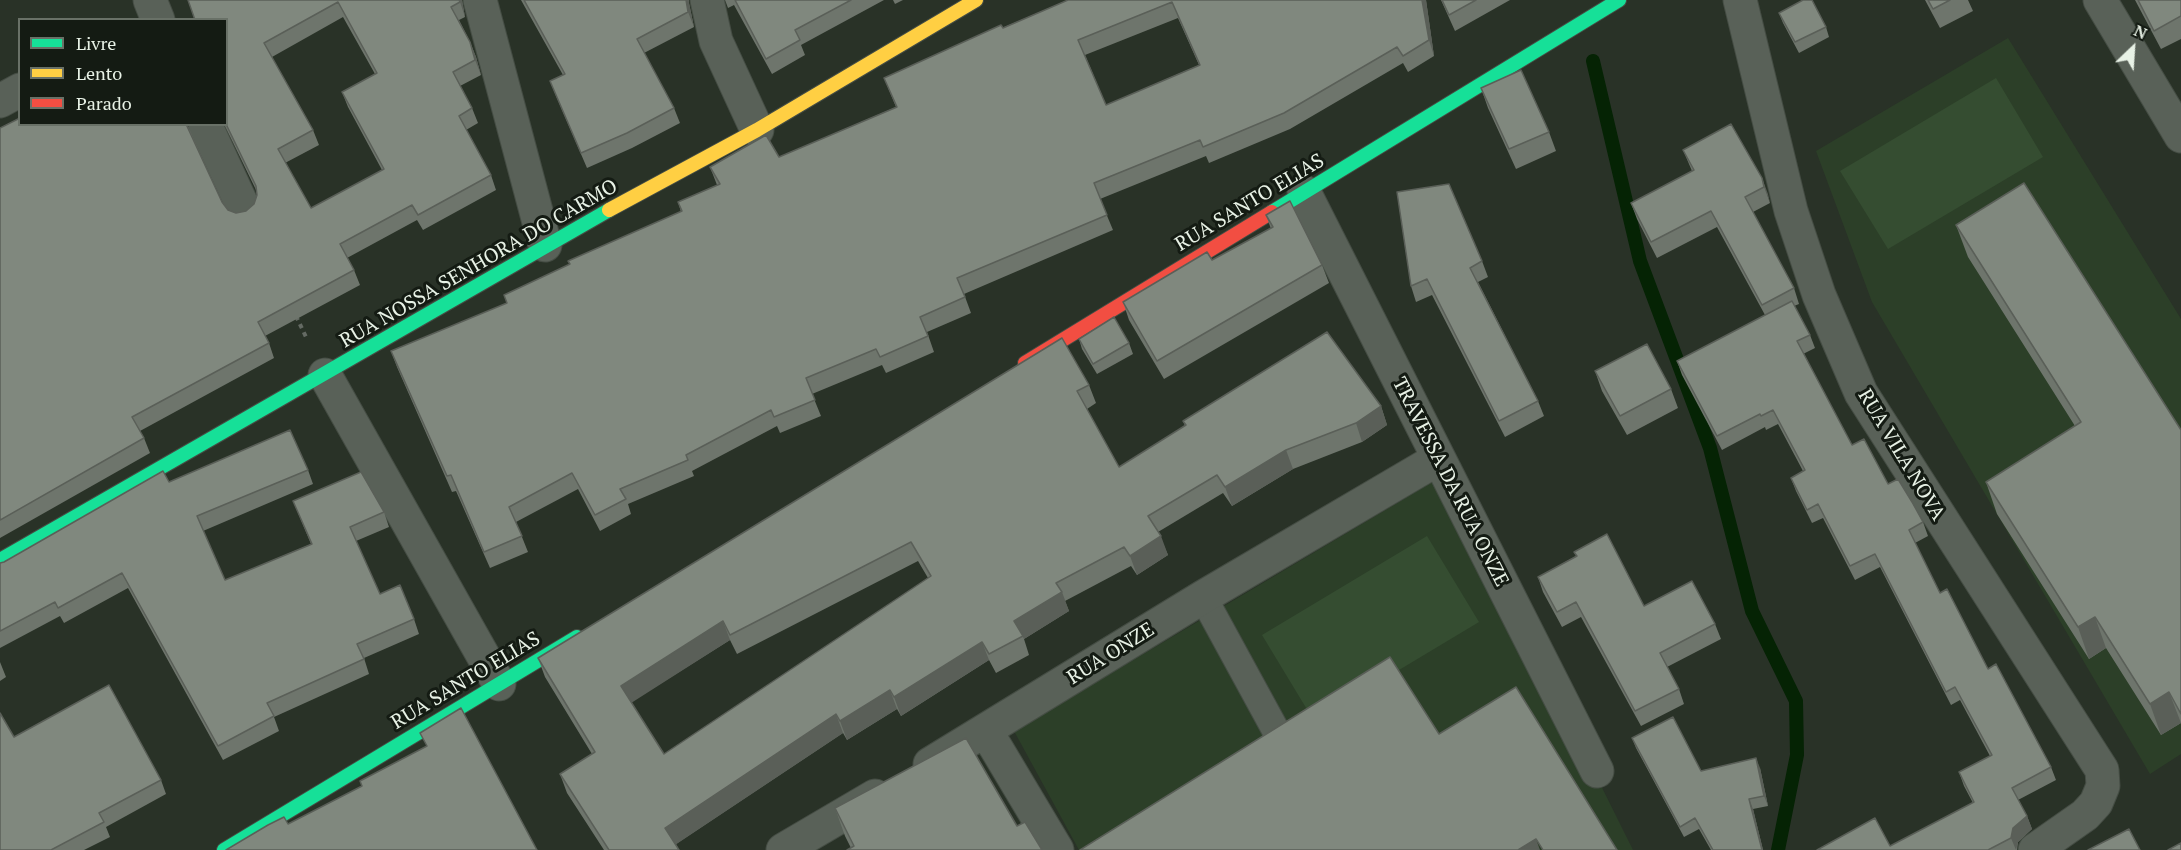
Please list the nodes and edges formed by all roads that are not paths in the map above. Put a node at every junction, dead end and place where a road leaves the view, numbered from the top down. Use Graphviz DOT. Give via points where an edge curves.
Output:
graph roads {
  1 [pos="480,0"];
  2 [pos="707,0"];
  3 [pos="976,0"];
  4 [pos="1619,0"];
  5 [pos="1740,0"];
  6 [pos="2100,0"];
  7 [pos="18,91"];
  8 [pos="2172,100"];
  9 [pos="0,101"];
  10 [pos="206,126"];
  11 [pos="757,130"];
  12 [pos="2181,136"];
  13 [pos="1304,192"];
  14 [pos="244,209"];
  15 [pos="545,245"];
  16 [pos="1008,373"];
  17 [pos="325,375"];
  18 [pos="1438,459"];
  19 [pos="0,560"];
  20 [pos="1203,597"];
  21 [pos="591,628"];
  22 [pos="499,684"];
  23 [pos="1275,729"];
  24 [pos="986,731"];
  25 [pos="1597,771"];
  26 [pos="224,850"];
  27 [pos="783,850"];
  28 [pos="1057,850"];
  29 [pos="2035,850"];
  1 -- 15 [label="street"];
  2 -- 11 [label="street" via="716,41"];
  3 -- 11 [label="main road, RUA NOSSA SENHORA DO CARMO"];
  4 -- 13 [label="main road, RUA SANTO ELIAS"];
  5 -- 29 [label="street, RUA VILA NOVA" via="1791,211 1819,295 1862,393 2102,770 2103,786 2096,803 2085,816"];
  6 -- 8 [label="street"];
  7 -- 9 [label="street"];
  8 -- 12 [label="street"];
  10 -- 14 [label="street"];
  11 -- 15 [label="main road, RUA NOSSA SENHORA DO CARMO"];
  13 -- 16 [label="main road, RUA SANTO ELIAS"];
  13 -- 18 [label="street, TRAVESSA DA RUA ONZE"];
  15 -- 17 [label="main road, RUA NOSSA SENHORA DO CARMO"];
  17 -- 19 [label="main road, RUA NOSSA SENHORA DO CARMO"];
  17 -- 22 [label="street"];
  18 -- 20 [label="street, RUA ONZE"];
  18 -- 25 [label="street, TRAVESSA DA RUA ONZE"];
  20 -- 23 [label="lane"];
  20 -- 24 [label="street, RUA ONZE"];
  21 -- 22 [label="main road, RUA SANTO ELIAS"];
  22 -- 26 [label="main road, RUA SANTO ELIAS"];
  24 -- 27 [label="street, RUA ONZE"];
  24 -- 28 [label="street"];
}
